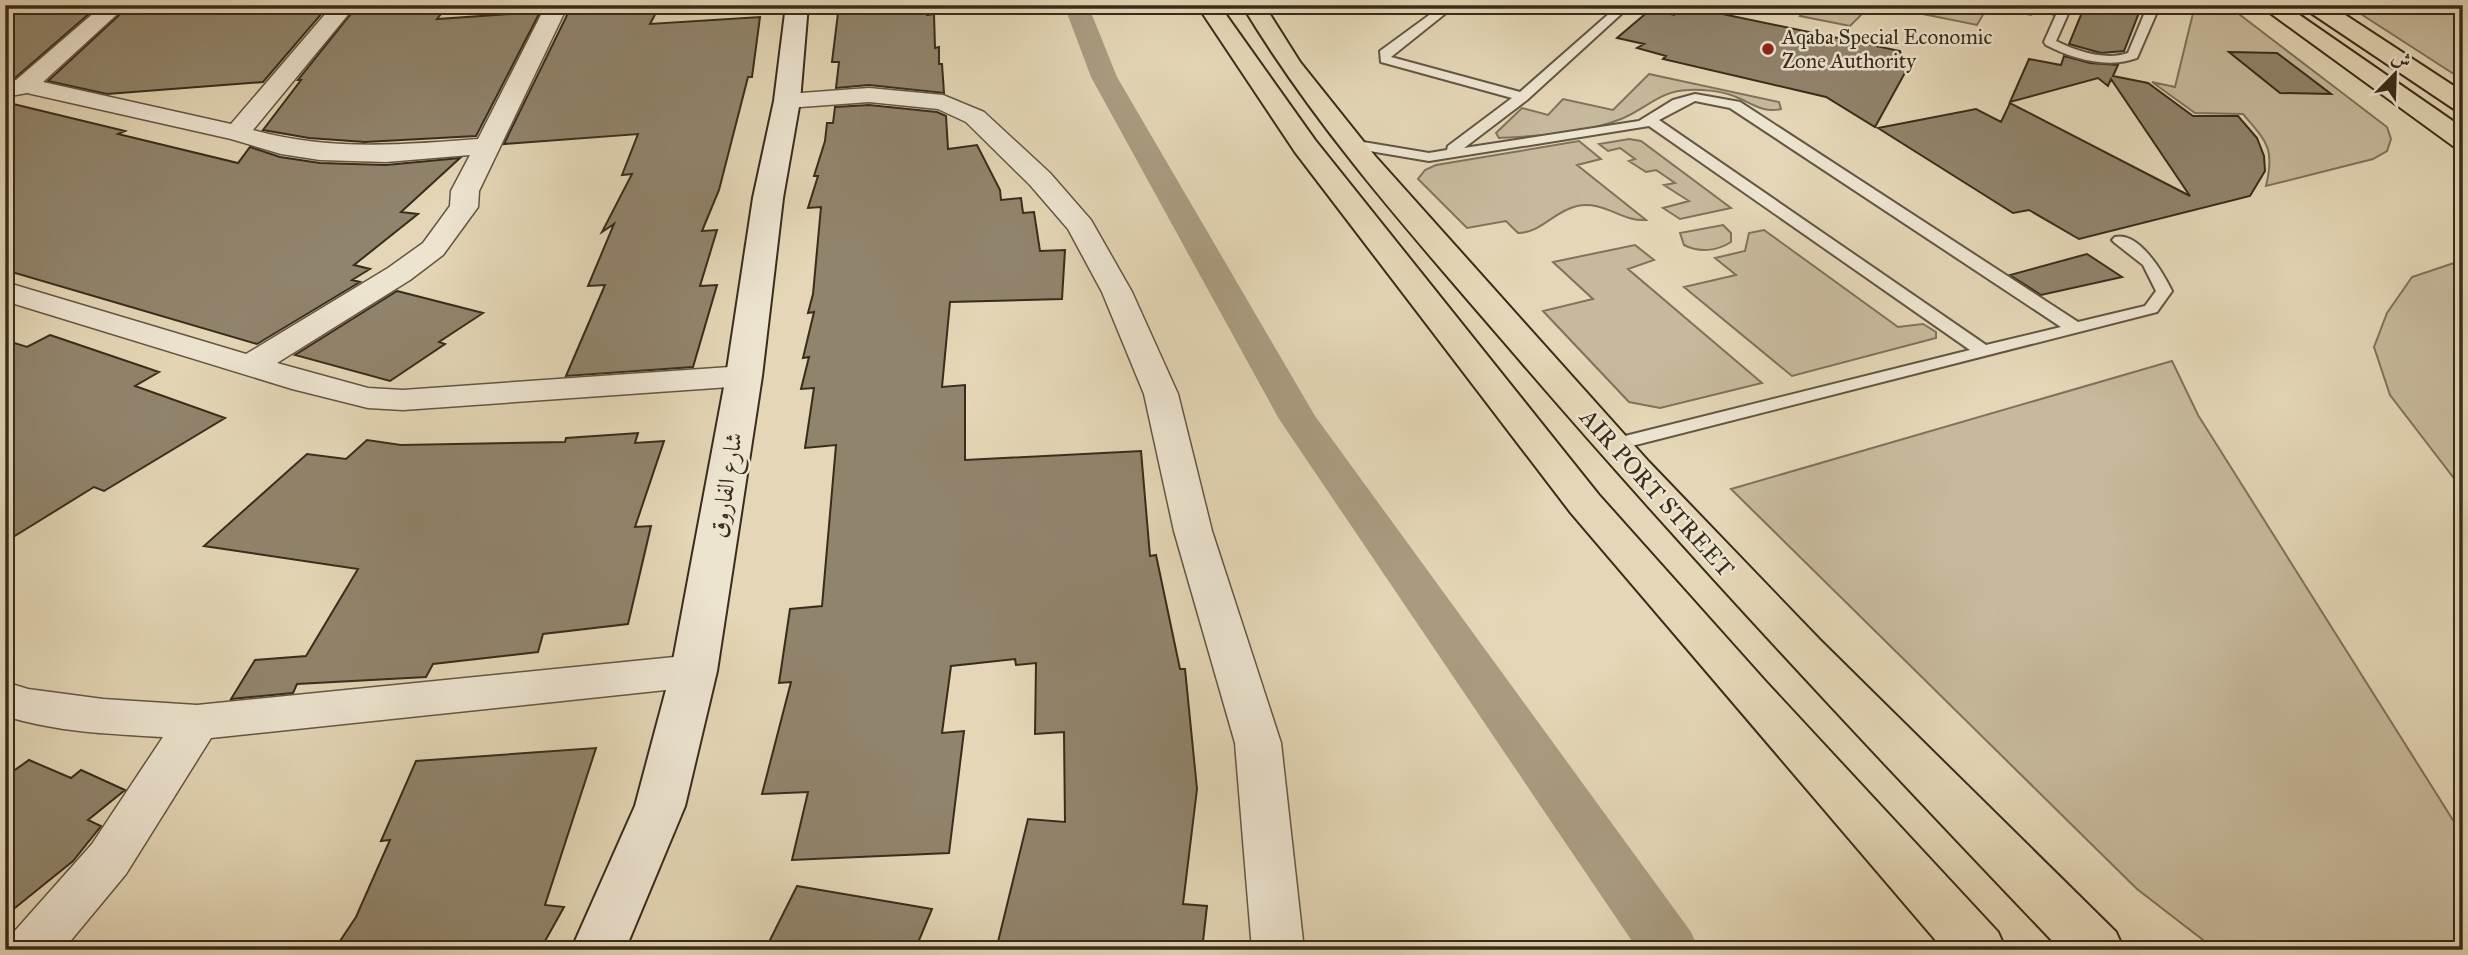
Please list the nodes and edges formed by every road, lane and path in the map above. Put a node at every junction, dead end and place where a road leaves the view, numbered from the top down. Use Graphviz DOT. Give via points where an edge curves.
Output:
graph roads {
  1 [pos="116,5"];
  2 [pos="345,5"];
  3 [pos="557,5"];
  4 [pos="797,5"];
  5 [pos="1208,5"];
  6 [pos="1253,5"];
  7 [pos="1451,5"];
  8 [pos="1626,5"];
  9 [pos="2040,5"];
  10 [pos="2154,5"];
  11 [pos="2270,5"];
  12 [pos="2315,5"];
  13 [pos="15,89"];
  14 [pos="1522,97"];
  15 [pos="787,101"];
  16 [pos="2463,104"];
  17 [pos="1650,120"];
  18 [pos="237,133"];
  19 [pos="2463,140"];
  20 [pos="1351,144"];
  21 [pos="486,145"];
  22 [pos="1446,154"];
  23 [pos="2120,240"];
  24 [pos="5,290"];
  25 [pos="2075,328"];
  26 [pos="1983,351"];
  27 [pos="251,365"];
  28 [pos="744,376"];
  29 [pos="1612,445"];
  30 [pos="694,671"];
  31 [pos="5,699"];
  32 [pos="197,722"];
  33 [pos="31,950"];
  34 [pos="598,950"];
  35 [pos="1278,950"];
  36 [pos="1979,950"];
  37 [pos="2097,950"];
  1 -- 13 [label="street"];
  2 -- 18 [label="street"];
  3 -- 21 [label="street"];
  4 -- 15 [label="main road, شارع الفاروق"];
  5 -- 36 [label="main road" via="1388,256 1585,504"];
  6 -- 20 [label="main road, AIR PORT STREET" via="1290,65"];
  7 -- 14 [label="lane" via="1384,54 1385,59"];
  8 -- 14 [label="lane"];
  9 -- 10 [label="lane" via="2062,14 2050,42 2066,50 2121,60 2133,55"];
  11 -- 19 [label="main road"];
  12 -- 16 [label="main road"];
  13 -- 18 [label="street"];
  14 -- 22 [label="lane"];
  15 -- 28 [label="main road, شارع الفاروق" via="754,288"];
  15 -- 35 [label="street" via="869,95 943,102 975,117 1081,226 1117,292 1161,394 1192,531 1258,743"];
  17 -- 22 [label="lane"];
  17 -- 25 [label="lane" via="1689,97 1735,104"];
  17 -- 26 [label="lane"];
  18 -- 21 [label="street" via="320,152 386,154"];
  20 -- 22 [label="lane" via="1429,156"];
  20 -- 29 [label="main road, AIR PORT STREET"];
  21 -- 27 [label="street" via="465,191 464,207 433,249"];
  23 -- 25 [label="lane" via="2150,262 2164,291 2151,309"];
  24 -- 27 [label="street"];
  25 -- 26 [label="lane"];
  26 -- 29 [label="lane"];
  27 -- 28 [label="street" via="355,394 403,400"];
  28 -- 30 [label="main road, شارع الفاروق"];
  29 -- 37 [label="main road, AIR PORT STREET" via="1804,652"];
  30 -- 32 [label="street"];
  30 -- 34 [label="main road, شارع الفاروق" via="660,806"];
  31 -- 32 [label="street" via="103,716"];
  32 -- 33 [label="street" via="109,859"];
}
